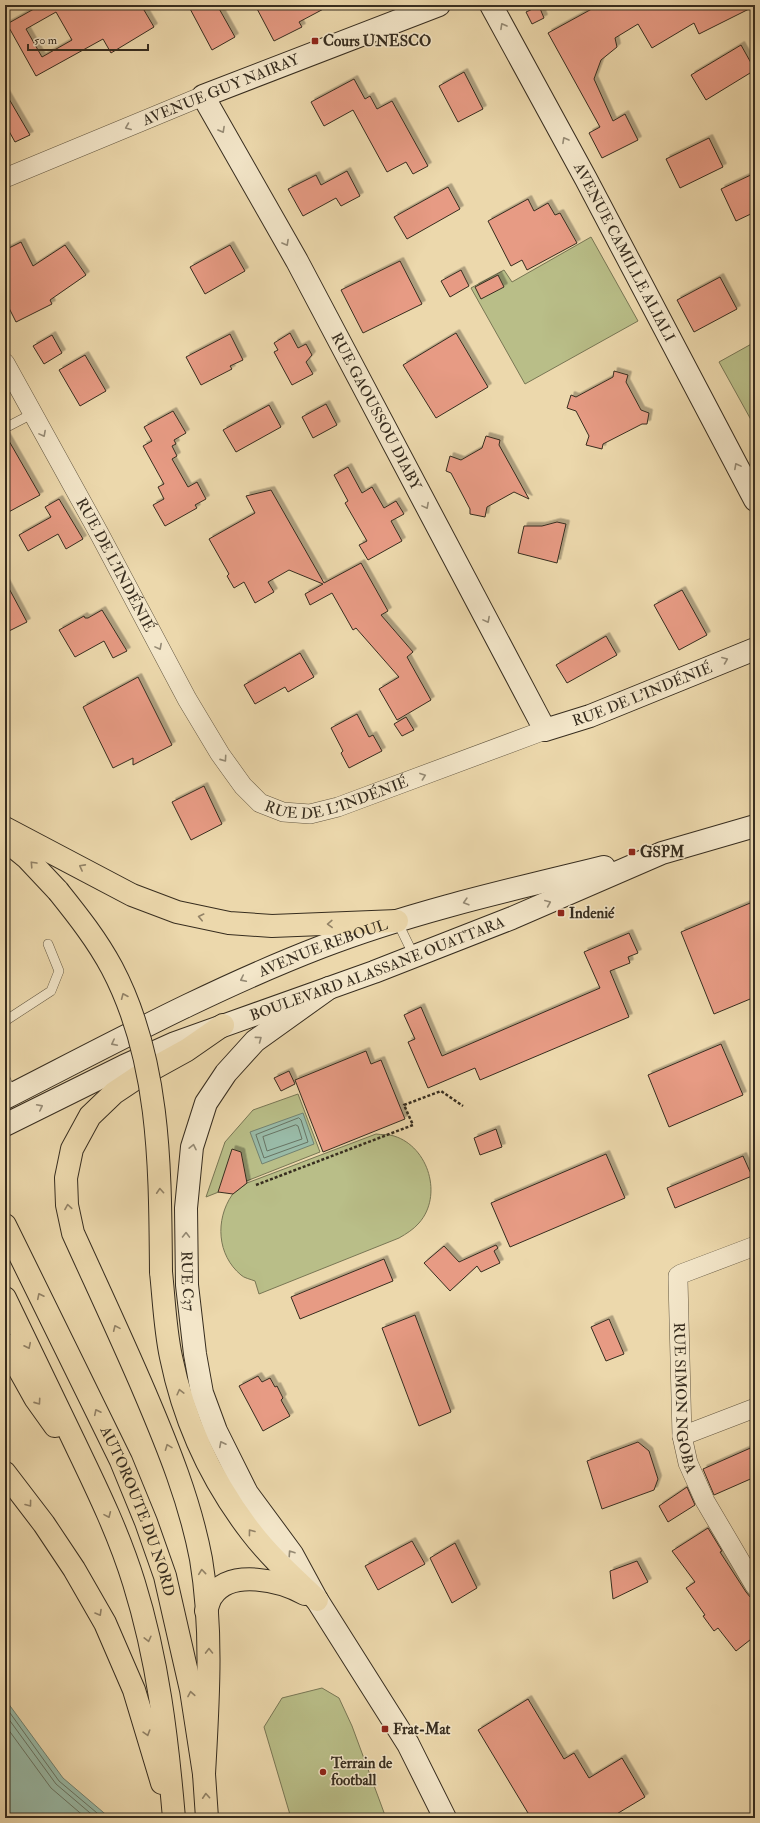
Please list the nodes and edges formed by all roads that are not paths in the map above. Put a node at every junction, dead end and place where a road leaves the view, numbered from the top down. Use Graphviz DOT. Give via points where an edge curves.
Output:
graph roads {
  1 [pos="439,5"];
  2 [pos="491,5"];
  3 [pos="417,10"];
  4 [pos="203,96"];
  5 [pos="5,178"];
  6 [pos="5,363"];
  7 [pos="32,414"];
  8 [pos="5,428"];
  9 [pos="755,500"];
  10 [pos="755,649"];
  11 [pos="545,730"];
  12 [pos="755,826"];
  13 [pos="5,828"];
  14 [pos="5,840"];
  15 [pos="662,853"];
  16 [pos="397,921"];
  17 [pos="48,944"];
  18 [pos="414,956"];
  19 [pos="329,988"];
  20 [pos="5,1021"];
  21 [pos="223,1025"];
  22 [pos="7,1090"];
  23 [pos="5,1125"];
  24 [pos="5,1225"];
  25 [pos="755,1246"];
  26 [pos="5,1298"];
  27 [pos="5,1344"];
  28 [pos="755,1408"];
  29 [pos="682,1436"];
  30 [pos="5,1473"];
  31 [pos="92,1479"];
  32 [pos="749,1564"];
  33 [pos="755,1586"];
  34 [pos="317,1600"];
  35 [pos="206,1611"];
  36 [pos="204,1774"];
  37 [pos="174,1818"];
  38 [pos="207,1818"];
  39 [pos="444,1818"];
  1 -- 3 [label="main road, AVENUE GUY NAIRAY"];
  9 -- 2 [label="main road, AVENUE CAMILLE ALIALI, one-way"];
  3 -- 4 [label="main road, AVENUE GUY NAIRAY"];
  4 -- 5 [label="street, AVENUE GUY NAIRAY, one-way"];
  4 -- 11 [label="main road, RUE GAOUSSOU DIABY, one-way" via="297,261"];
  6 -- 7 [label="street, RUE DE L'INDÉNIÉ"];
  7 -- 8 [label="lane"];
  7 -- 11 [label="street, RUE DE L'INDÉNIÉ, one-way" via="187,698 220,754 243,786 260,802 283,812 310,814 338,807"];
  11 -- 10 [label="main road, RUE DE L'INDÉNIÉ, one-way" via="590,716"];
  12 -- 15 [label="main road, BOULEVARD ALASSANE OUATTARA"];
  16 -- 13 [label="highway, one-way" via="272,926 229,923 177,912 132,894"];
  34 -- 14 [label="highway, one-way, bridge" via="275,1560 251,1532 221,1488 201,1450 182,1402 171,1356 161,1272 155,1114 148,1071 130,1011 112,969 86,925 27,858"];
  15 -- 16 [label="main road, AVENUE REBOUL, one-way" via="503,891"];
  18 -- 15 [label="main road, BOULEVARD ALASSANE OUATTARA, one-way" via="512,918"];
  16 -- 18 [label="lane"];
  16 -- 22 [label="main road, AVENUE REBOUL, one-way" via="252,975"];
  17 -- 20 [label="lane" via="59,972 51,992"];
  18 -- 19 [label="main road, BOULEVARD ALASSANE OUATTARA"];
  19 -- 21 [label="main road, BOULEVARD ALASSANE OUATTARA"];
  34 -- 19 [label="main road, RUE C37, one-way" via="292,1554 247,1493 216,1431 202,1393 187,1286 186,1222 192,1147 206,1103 226,1073 255,1041"];
  23 -- 21 [label="main road, BOULEVARD ALASSANE OUATTARA, one-way" via="124,1066"];
  35 -- 21 [label="highway, one-way" via="201,1561 186,1497 166,1443 73,1232 67,1205 66,1178 72,1149 90,1116 114,1093 187,1050"];
  36 -- 24 [label="highway, AUTOROUTE DU NORD, one-way" via="191,1690 166,1576 121,1461"];
  25 -- 29 [label="street, RUE SIMON NGOBA" via="678,1276"];
  26 -- 31 [label="highway, AUTOROUTE DU NORD, one-way"];
  27 -- 31 [label="highway, one-way" via="35,1398"];
  28 -- 29 [label="street"];
  29 -- 32 [label="street, RUE SIMON NGOBA" via="688,1463 705,1501"];
  30 -- 37 [label="highway, one-way" via="49,1530 105,1623 134,1690"];
  31 -- 37 [label="highway, AUTOROUTE DU NORD, one-way" via="116,1533 134,1583 149,1640 161,1695"];
  32 -- 33 [label="street, RUE SIMON NGOBA"];
  34 -- 35 [label="highway" via="296,1588 255,1579 240,1579 222,1587 212,1596"];
  34 -- 39 [label="main road, RUE C37" via="408,1744"];
  36 -- 35 [label="highway, one-way" via="209,1687"];
  38 -- 36 [label="highway, AUTOROUTE DU NORD, one-way"];
}
